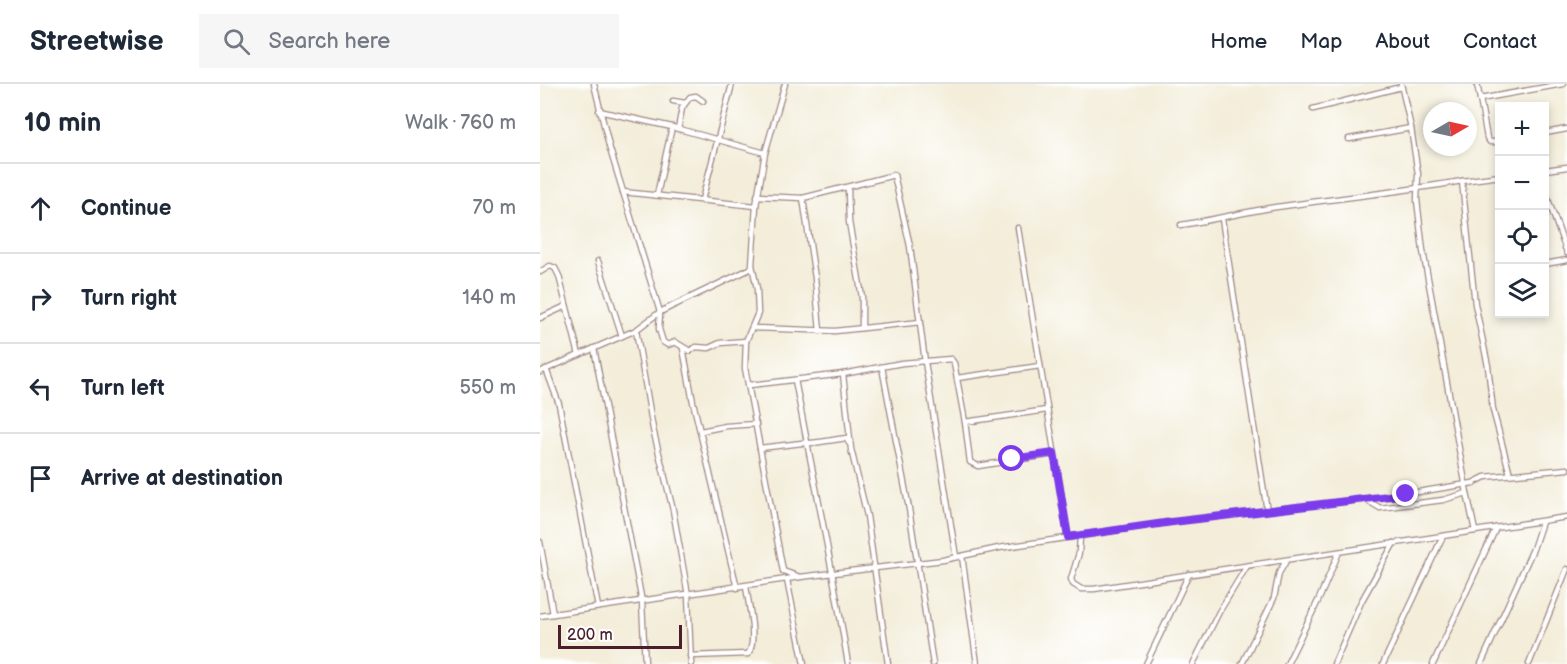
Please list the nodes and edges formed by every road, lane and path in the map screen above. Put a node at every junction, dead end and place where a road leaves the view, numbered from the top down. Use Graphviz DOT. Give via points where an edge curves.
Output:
graph roads {
  1 [pos="594,84"];
  2 [pos="732,84"];
  3 [pos="785,84"];
  4 [pos="1477,84"];
  5 [pos="1563,84"];
  6 [pos="1401,85"];
  7 [pos="1480,99"];
  8 [pos="673,101"];
  9 [pos="703,101"];
  10 [pos="685,103"];
  11 [pos="1313,109"];
  12 [pos="599,111"];
  13 [pos="672,127"];
  14 [pos="1411,128"];
  15 [pos="678,129"];
  16 [pos="1567,129"];
  17 [pos="1549,133"];
  18 [pos="1348,139"];
  19 [pos="717,140"];
  20 [pos="1495,142"];
  21 [pos="765,153"];
  22 [pos="1567,167"];
  23 [pos="1549,169"];
  24 [pos="1495,177"];
  25 [pos="1462,181"];
  26 [pos="848,188"];
  27 [pos="1417,189"];
  28 [pos="623,192"];
  29 [pos="657,195"];
  30 [pos="757,196"];
  31 [pos="802,198"];
  32 [pos="702,200"];
  33 [pos="1549,202"];
  34 [pos="756,206"];
  35 [pos="1222,219"];
  36 [pos="1181,225"];
  37 [pos="1018,228"];
  38 [pos="1567,253"];
  39 [pos="1567,260"];
  40 [pos="598,261"];
  41 [pos="1549,263"];
  42 [pos="752,268"];
  43 [pos="540,272"];
  44 [pos="566,306"];
  45 [pos="660,312"];
  46 [pos="540,318"];
  47 [pos="921,322"];
  48 [pos="753,328"];
  49 [pos="862,328"];
  50 [pos="636,330"];
  51 [pos="820,331"];
  52 [pos="622,336"];
  53 [pos="746,341"];
  54 [pos="594,348"];
  55 [pos="683,348"];
  56 [pos="579,355"];
  57 [pos="924,362"];
  58 [pos="1040,366"];
  59 [pos="882,367"];
  60 [pos="546,369"];
  61 [pos="540,372"];
  62 [pos="843,374"];
  63 [pos="957,378"];
  64 [pos="795,380"];
  65 [pos="750,385"];
  66 [pos="1047,410"];
  67 [pos="965,422"];
  68 [pos="756,424"];
  69 [pos="700,431"];
  70 [pos="807,445"];
  71 [pos="760,448"];
  72 [pos="1054,453"];
  73 [pos="1567,469"];
  74 [pos="1510,474"];
  75 [pos="1466,485"];
  76 [pos="1467,494"];
  77 [pos="1365,499"];
  78 [pos="863,508"];
  79 [pos="1267,511"];
  80 [pos="1567,517"];
  81 [pos="1542,522"];
  82 [pos="1496,528"];
  83 [pos="1475,531"];
  84 [pos="1080,536"];
  85 [pos="1443,536"];
  86 [pos="1068,537"];
  87 [pos="540,542"];
  88 [pos="1395,543"];
  89 [pos="1339,552"];
  90 [pos="959,556"];
  91 [pos="1286,561"];
  92 [pos="917,562"];
  93 [pos="1247,566"];
  94 [pos="873,567"];
  95 [pos="1567,569"];
  96 [pos="783,571"];
  97 [pos="834,574"];
  98 [pos="1189,574"];
  99 [pos="800,577"];
  100 [pos="787,580"];
  101 [pos="778,582"];
  102 [pos="746,586"];
  103 [pos="737,588"];
  104 [pos="687,595"];
  105 [pos="642,602"];
  106 [pos="598,607"];
  107 [pos="553,614"];
  108 [pos="540,616"];
  109 [pos="690,656"];
  110 [pos="645,664"];
  111 [pos="691,664"];
  112 [pos="804,664"];
  113 [pos="848,664"];
  114 [pos="888,664"];
  115 [pos="933,664"];
  116 [pos="977,664"];
  117 [pos="1146,664"];
  118 [pos="1193,664"];
  119 [pos="1242,664"];
  120 [pos="1287,664"];
  121 [pos="1334,664"];
  122 [pos="1383,664"];
  123 [pos="1432,664"];
  124 [pos="1481,664"];
  125 [pos="1528,664"];
  1 -- 12 [label="street"];
  2 -- 19 [label="street"];
  3 -- 21 [label="street"];
  4 -- 7 [label="street"];
  5 -- 7 [label="street"];
  6 -- 11 [label="street"];
  6 -- 14 [label="street"];
  7 -- 20 [label="street" via="1487,138"];
  8 -- 10 [label="street"];
  9 -- 10 [label="street" via="696,96"];
  10 -- 15 [label="street"];
  12 -- 13 [label="street"];
  12 -- 28 [label="street"];
  13 -- 15 [label="street"];
  13 -- 29 [label="street"];
  14 -- 18 [label="street"];
  14 -- 27 [label="street"];
  15 -- 19 [label="street"];
  16 -- 17 [label="street"];
  19 -- 21 [label="street"];
  19 -- 32 [label="street"];
  21 -- 30 [label="street"];
  22 -- 23 [label="street"];
  24 -- 25 [label="street"];
  25 -- 27 [label="street"];
  25 -- 74 [label="street" via="1475,304 1493,410"];
  26 -- 31 [label="street"];
  26 -- 47 [label="street" via="894,175"];
  26 -- 49 [label="street" via="849,222 860,274"];
  27 -- 35 [label="street" via="1272,208"];
  27 -- 75 [label="street" via="1423,251"];
  28 -- 29 [label="street"];
  28 -- 45 [label="street"];
  29 -- 32 [label="street"];
  30 -- 31 [label="street"];
  30 -- 34 [label="street"];
  31 -- 51 [label="street"];
  32 -- 34 [label="street"];
  33 -- 38 [label="street"];
  34 -- 42 [label="street"];
  35 -- 36 [label="street"];
  35 -- 79 [label="street"];
  37 -- 58 [label="street"];
  39 -- 41 [label="street"];
  40 -- 52 [label="street"];
  42 -- 45 [label="street"];
  42 -- 48 [label="street" via="758,289 758,313"];
  43 -- 44 [label="street" via="550,266 555,268"];
  44 -- 46 [label="street"];
  44 -- 56 [label="street"];
  45 -- 50 [label="street"];
  45 -- 55 [label="street" via="663,342 675,342"];
  47 -- 49 [label="street"];
  47 -- 57 [label="street"];
  48 -- 51 [label="street"];
  48 -- 53 [label="street"];
  49 -- 51 [label="street"];
  50 -- 52 [label="street"];
  50 -- 104 [label="street"];
  52 -- 54 [label="street"];
  53 -- 55 [label="street" via="690,351"];
  53 -- 65 [label="street" via="745,368"];
  54 -- 56 [label="street"];
  54 -- 105 [label="street"];
  55 -- 69 [label="street"];
  56 -- 60 [label="street"];
  57 -- 59 [label="street"];
  57 -- 63 [label="street" via="951,359"];
  57 -- 90 [label="street"];
  58 -- 63 [label="street"];
  58 -- 66 [label="street"];
  59 -- 62 [label="street"];
  59 -- 92 [label="street"];
  60 -- 61 [label="street"];
  60 -- 106 [label="street" via="559,405"];
  62 -- 64 [label="street"];
  62 -- 94 [label="street" via="851,449 867,516"];
  63 -- 67 [label="street"];
  64 -- 65 [label="street"];
  64 -- 70 [label="street"];
  65 -- 68 [label="street"];
  66 -- 67 [label="street"];
  66 -- 72 [label="street"];
  67 -- 72 [label="street" via="972,465"];
  68 -- 69 [label="street"];
  68 -- 71 [label="street"];
  69 -- 103 [label="street"];
  70 -- 71 [label="street"];
  70 -- 78 [label="street" via="846,438"];
  70 -- 97 [label="street"];
  71 -- 96 [label="street"];
  72 -- 86 [label="street"];
  73 -- 74 [label="street"];
  74 -- 75 [label="street" via="1485,477"];
  75 -- 76 [label="street"];
  75 -- 77 [label="street"];
  76 -- 77 [label="street" via="1380,508"];
  76 -- 83 [label="street"];
  77 -- 79 [label="street"];
  79 -- 84 [label="street"];
  80 -- 81 [label="street"];
  81 -- 82 [label="street"];
  81 -- 124 [label="street"];
  82 -- 83 [label="street"];
  82 -- 123 [label="street"];
  83 -- 85 [label="street"];
  84 -- 86 [label="street"];
  84 -- 98 [label="street" via="1071,579 1081,589"];
  85 -- 88 [label="street"];
  85 -- 122 [label="street"];
  86 -- 90 [label="street"];
  87 -- 107 [label="street"];
  88 -- 89 [label="street"];
  88 -- 121 [label="street" via="1361,602"];
  89 -- 91 [label="street"];
  89 -- 120 [label="street"];
  90 -- 92 [label="street"];
  90 -- 116 [label="street"];
  91 -- 93 [label="street"];
  91 -- 119 [label="street" via="1274,598"];
  92 -- 94 [label="street"];
  92 -- 115 [label="street"];
  93 -- 98 [label="street"];
  93 -- 118 [label="street"];
  94 -- 97 [label="street"];
  94 -- 114 [label="street"];
  95 -- 125 [label="street"];
  96 -- 99 [label="street"];
  96 -- 101 [label="street"];
  97 -- 99 [label="street"];
  97 -- 113 [label="street"];
  98 -- 117 [label="street"];
  99 -- 100 [label="street"];
  100 -- 101 [label="street"];
  100 -- 112 [label="street"];
  101 -- 102 [label="street"];
  102 -- 103 [label="street"];
  102 -- 109 [label="street" via="753,635 748,654"];
  103 -- 104 [label="street"];
  104 -- 105 [label="street"];
  104 -- 109 [label="street"];
  105 -- 106 [label="street"];
  105 -- 110 [label="street"];
  106 -- 107 [label="street"];
  107 -- 108 [label="street"];
  109 -- 111 [label="street"];
}
